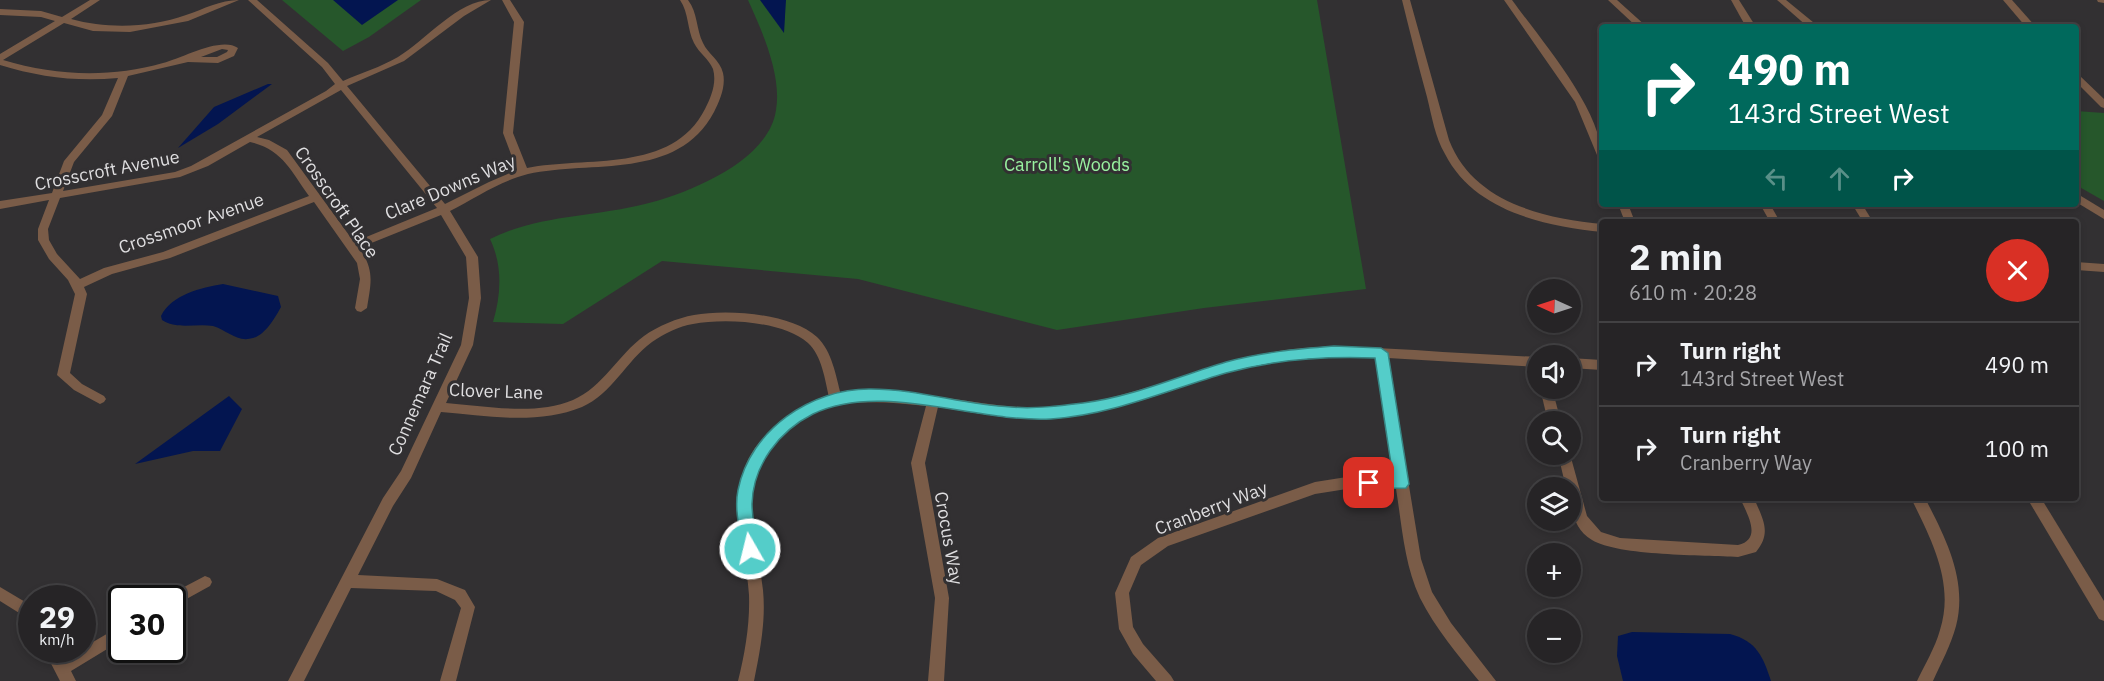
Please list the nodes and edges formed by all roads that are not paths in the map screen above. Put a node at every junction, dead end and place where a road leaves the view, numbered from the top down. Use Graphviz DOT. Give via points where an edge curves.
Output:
graph roads {
  1 [pos="96,0"];
  2 [pos="235,0"];
  3 [pos="252,0"];
  4 [pos="487,0"];
  5 [pos="506,0"];
  6 [pos="684,0"];
  7 [pos="1406,0"];
  8 [pos="1508,0"];
  9 [pos="1612,0"];
  10 [pos="1735,0"];
  11 [pos="1780,0"];
  12 [pos="2007,0"];
  13 [pos="0,12"];
  14 [pos="63,20"];
  15 [pos="1639,24"];
  16 [pos="1749,24"];
  17 [pos="1810,24"];
  18 [pos="2028,24"];
  19 [pos="0,58"];
  20 [pos="187,59"];
  21 [pos="123,75"];
  22 [pos="2079,80"];
  23 [pos="341,86"];
  24 [pos="2104,105"];
  25 [pos="248,138"];
  26 [pos="1599,147"];
  27 [pos="523,172"];
  28 [pos="54,197"];
  29 [pos="316,197"];
  30 [pos="2079,199"];
  31 [pos="0,205"];
  32 [pos="443,209"];
  33 [pos="2104,215"];
  34 [pos="1599,228"];
  35 [pos="352,247"];
  36 [pos="2079,266"];
  37 [pos="2104,268"];
  38 [pos="79,284"];
  39 [pos="361,308"];
  40 [pos="1381,353"];
  41 [pos="1527,361"];
  42 [pos="1581,364"];
  43 [pos="1599,365"];
  44 [pos="100,399"];
  45 [pos="836,400"];
  46 [pos="933,403"];
  47 [pos="437,406"];
  48 [pos="1567,465"];
  49 [pos="1401,484"];
  50 [pos="1748,501"];
  51 [pos="1920,501"];
  52 [pos="2036,501"];
  53 [pos="347,580"];
  54 [pos="205,582"];
  55 [pos="2097,591"];
  56 [pos="0,593"];
  57 [pos="186,594"];
  58 [pos="18,605"];
  59 [pos="2104,614"];
  60 [pos="108,643"];
  61 [pos="65,675"];
  62 [pos="296,681"];
  63 [pos="448,681"];
  64 [pos="746,681"];
  65 [pos="936,681"];
  66 [pos="1166,681"];
  67 [pos="1488,681"];
  68 [pos="1926,681"];
  1 -- 14 [label="street"];
  2 -- 14 [label="street" via="185,19 141,28 93,28"];
  3 -- 23 [label="street, Connemara Trail" via="312,51"];
  4 -- 23 [label="street" via="461,14 401,59"];
  5 -- 27 [label="street" via="519,22 508,133"];
  6 -- 27 [label="street, Clare Downs Way" via="692,9 700,46 720,76 713,104 691,136 654,157 631,162 563,164"];
  7 -- 34 [label="street" via="1444,142 1455,164 1504,204 1574,226"];
  8 -- 26 [label="street" via="1580,102"];
  9 -- 15 [label="street"];
  10 -- 16 [label="street"];
  11 -- 17 [label="street"];
  12 -- 18 [label="street"];
  13 -- 14 [label="street" via="40,14"];
  14 -- 19 [label="street"];
  19 -- 21 [label="street" via="35,74 54,77"];
  20 -- 21 [label="street"];
  21 -- 28 [label="street" via="110,112 69,161"];
  22 -- 24 [label="street"];
  23 -- 25 [label="street, Crosscroft Avenue"];
  23 -- 32 [label="street, Connemara Trail"];
  25 -- 28 [label="street, Crosscroft Avenue" via="222,156 185,172"];
  25 -- 29 [label="street, Crosscroft Place" via="283,152"];
  27 -- 32 [label="street, Clare Downs Way"];
  28 -- 31 [label="street, Crosscroft Avenue"];
  28 -- 38 [label="street" via="42,237 52,259"];
  29 -- 35 [label="street, Crosscroft Place"];
  29 -- 38 [label="street, Crossmoor Avenue"];
  30 -- 33 [label="street"];
  32 -- 35 [label="street, Clare Downs Way"];
  32 -- 47 [label="street, Connemara Trail" via="472,257 475,298 466,345"];
  35 -- 39 [label="street, Crosscroft Place" via="366,271"];
  36 -- 37 [label="street"];
  38 -- 44 [label="street" via="81,302 63,375"];
  40 -- 41 [label="street"];
  40 -- 46 [label="street" via="1279,355 1092,408 1051,413 1010,413"];
  40 -- 49 [label="street"];
  42 -- 43 [label="street"];
  45 -- 46 [label="street" via="872,394"];
  45 -- 47 [label="street, Clover Lane" via="820,351 803,332 774,322 694,319 646,341 609,382 578,403 545,412"];
  45 -- 64 [label="street" via="807,411 782,428 761,450 749,475 744,505 757,614"];
  46 -- 65 [label="street, Crocus Way" via="918,463 942,598"];
  47 -- 53 [label="street, Connemara Trail" via="406,474"];
  48 -- 50 [label="street" via="1581,519 1596,536 1620,544 1738,551 1751,548 1758,539 1758,525"];
  49 -- 66 [label="street, Cranberry Way" via="1353,482 1315,488 1163,542 1136,561 1122,593 1126,629"];
  49 -- 67 [label="street" via="1414,559 1426,595 1446,628"];
  51 -- 68 [label="street" via="1941,544 1953,582 1951,618"];
  52 -- 55 [label="street"];
  53 -- 62 [label="street, Connemara Trail"];
  53 -- 63 [label="street" via="437,585 460,595 468,608"];
  54 -- 57 [label="street"];
  55 -- 59 [label="street"];
  56 -- 58 [label="street"];
  60 -- 61 [label="street"];
}
